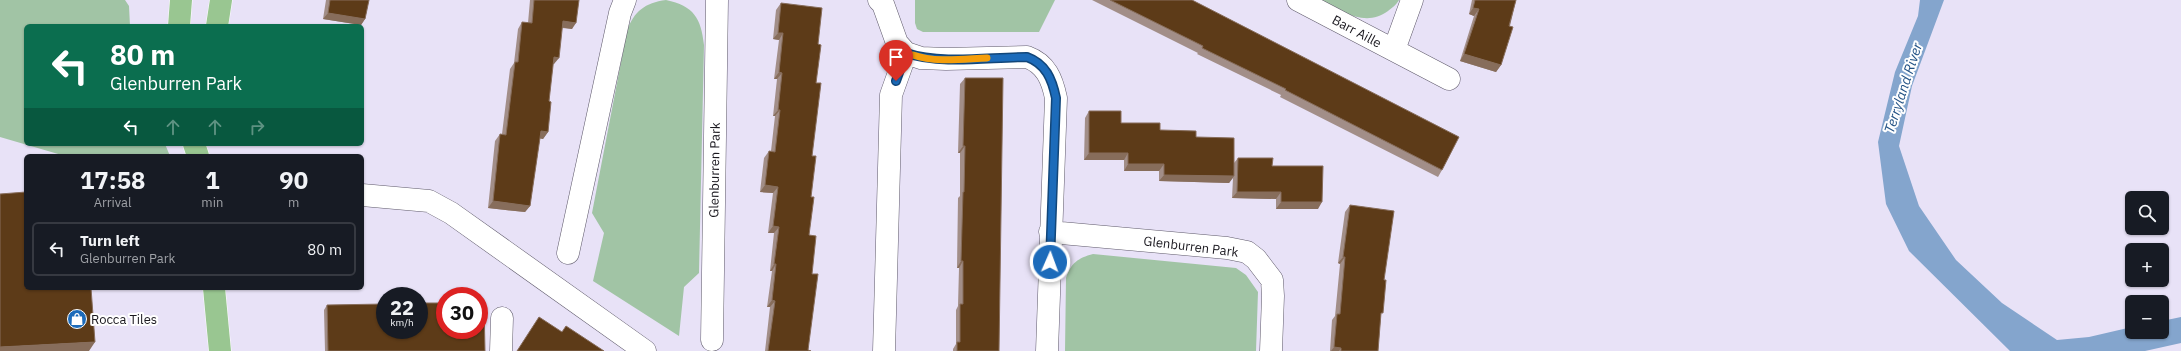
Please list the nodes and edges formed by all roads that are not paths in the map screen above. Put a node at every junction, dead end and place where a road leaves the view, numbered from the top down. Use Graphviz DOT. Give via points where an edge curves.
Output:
graph roads {
  1 [pos="181,0"];
  2 [pos="221,0"];
  3 [pos="625,0"];
  4 [pos="717,0"];
  5 [pos="879,0"];
  6 [pos="1298,0"];
  7 [pos="1412,0"];
  8 [pos="179,24"];
  9 [pos="217,24"];
  10 [pos="1394,50"];
  11 [pos="906,53"];
  12 [pos="1449,79"];
  13 [pos="364,195"];
  14 [pos="1050,232"];
  15 [pos="568,253"];
  16 [pos="214,290"];
  17 [pos="502,318"];
  18 [pos="712,340"];
  19 [pos="220,351"];
  20 [pos="501,351"];
  21 [pos="645,351"];
  22 [pos="884,351"];
  23 [pos="1047,351"];
  24 [pos="1271,351"];
  1 -- 8 [label="main road"];
  2 -- 9 [label="main road"];
  3 -- 15 [label="street" via="620,13"];
  4 -- 18 [label="street, Glenburren Park"];
  5 -- 11 [label="street" via="883,4 897,43"];
  6 -- 10 [label="street, Barr Aille"];
  7 -- 10 [label="street, Barr Aille"];
  10 -- 12 [label="street, Barr Aille"];
  11 -- 14 [label="street" via="921,58 940,59 1027,57 1037,61 1044,68 1052,82 1056,98"];
  11 -- 22 [label="street" via="891,95"];
  13 -- 21 [label="street" via="429,201 451,213"];
  14 -- 23 [label="street"];
  14 -- 24 [label="street, Glenburren Park" via="1247,252 1256,259 1272,280"];
  16 -- 19 [label="main road"];
  17 -- 20 [label="street"];
}
